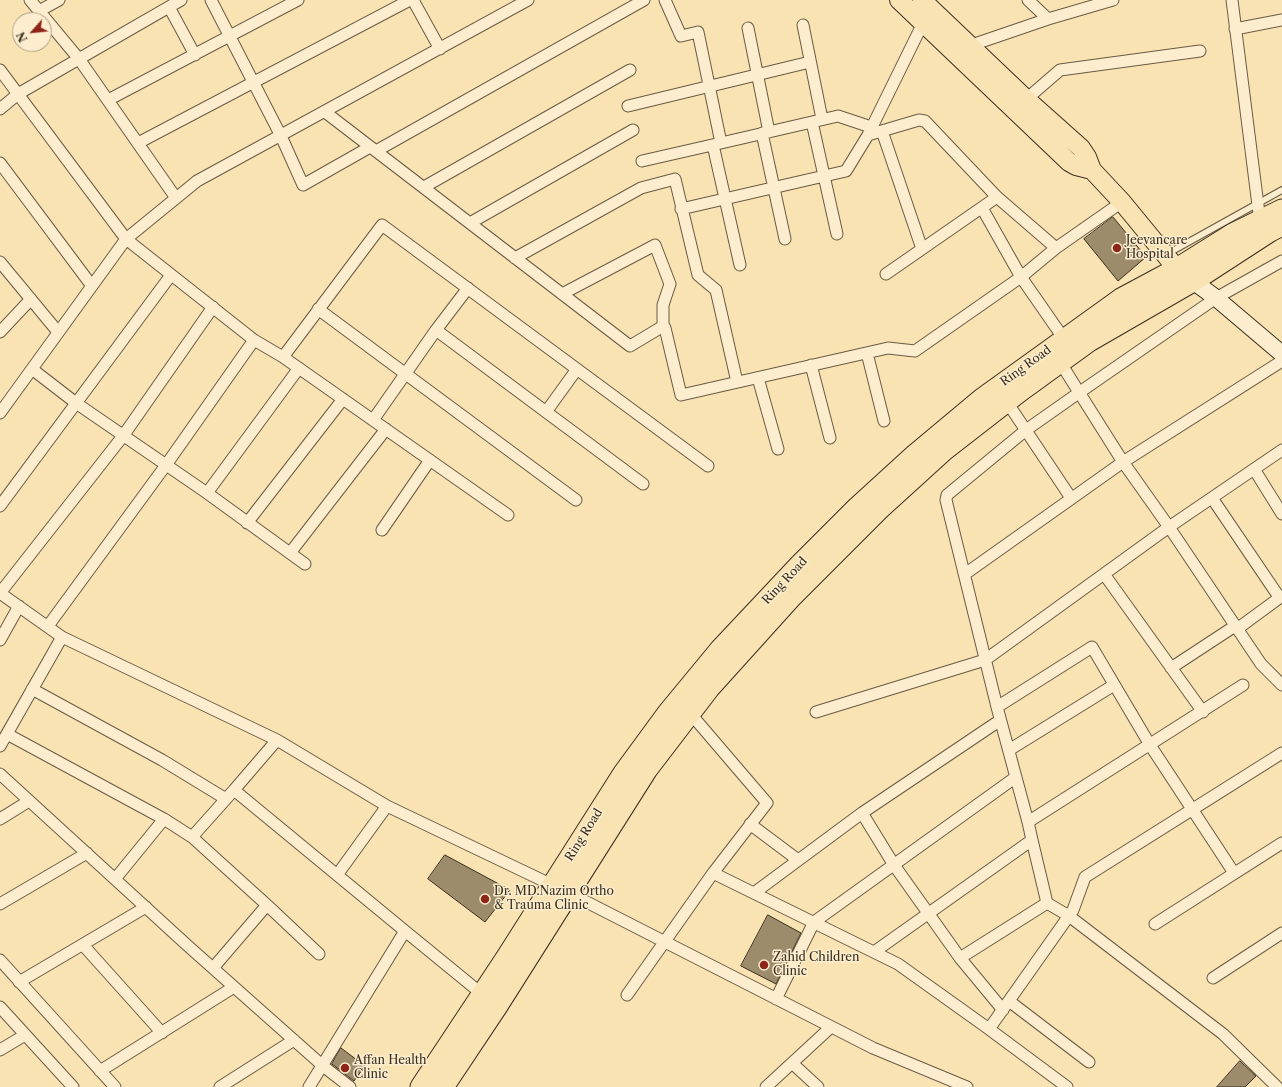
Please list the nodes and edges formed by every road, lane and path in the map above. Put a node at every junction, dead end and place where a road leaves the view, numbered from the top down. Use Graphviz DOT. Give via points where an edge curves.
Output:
graph roads {
  1 [pos="30,0"];
  2 [pos="59,0"];
  3 [pos="181,0"];
  4 [pos="211,0"];
  5 [pos="298,0"];
  6 [pos="410,0"];
  7 [pos="413,0"];
  8 [pos="528,0"];
  9 [pos="644,0"];
  10 [pos="665,0"];
  11 [pos="899,0"];
  12 [pos="922,0"];
  13 [pos="1028,0"];
  14 [pos="1113,0"];
  15 [pos="1232,0"];
  16 [pos="169,7"];
  17 [pos="39,11"];
  18 [pos="1048,19"];
  19 [pos="1282,20"];
  20 [pos="923,23"];
  21 [pos="803,25"];
  22 [pos="748,28"];
  23 [pos="1236,29"];
  24 [pos="230,36"];
  25 [pos="971,46"];
  26 [pos="440,49"];
  27 [pos="1200,51"];
  28 [pos="953,52"];
  29 [pos="194,55"];
  30 [pos="79,59"];
  31 [pos="810,62"];
  32 [pos="0,70"];
  33 [pos="630,70"];
  34 [pos="758,74"];
  35 [pos="254,83"];
  36 [pos="709,86"];
  37 [pos="18,94"];
  38 [pos="108,100"];
  39 [pos="1020,105"];
  40 [pos="628,106"];
  41 [pos="0,109"];
  42 [pos="325,112"];
  43 [pos="817,121"];
  44 [pos="633,130"];
  45 [pos="869,131"];
  46 [pos="882,131"];
  47 [pos="766,133"];
  48 [pos="281,136"];
  49 [pos="138,143"];
  50 [pos="717,144"];
  51 [pos="373,149"];
  52 [pos="642,161"];
  53 [pos="0,163"];
  54 [pos="824,176"];
  55 [pos="774,187"];
  56 [pos="424,188"];
  57 [pos="1282,190"];
  58 [pos="997,197"];
  59 [pos="176,198"];
  60 [pos="726,199"];
  61 [pos="1122,202"];
  62 [pos="982,208"];
  63 [pos="681,209"];
  64 [pos="1282,210"];
  65 [pos="1259,212"];
  66 [pos="470,223"];
  67 [pos="1282,225"];
  68 [pos="837,234"];
  69 [pos="126,239"];
  70 [pos="785,239"];
  71 [pos="1056,248"];
  72 [pos="922,249"];
  73 [pos="515,258"];
  74 [pos="1282,261"];
  75 [pos="0,262"];
  76 [pos="740,265"];
  77 [pos="1178,268"];
  78 [pos="886,274"];
  79 [pos="172,275"];
  80 [pos="1021,277"];
  81 [pos="92,286"];
  82 [pos="468,288"];
  83 [pos="562,294"];
  84 [pos="1216,298"];
  85 [pos="31,299"];
  86 [pos="213,307"];
  87 [pos="318,309"];
  88 [pos="663,327"];
  89 [pos="436,330"];
  90 [pos="0,332"];
  91 [pos="58,332"];
  92 [pos="1064,338"];
  93 [pos="254,340"];
  94 [pos="867,353"];
  95 [pos="1282,354"];
  96 [pos="283,357"];
  97 [pos="1282,361"];
  98 [pos="1060,362"];
  99 [pos="812,366"];
  100 [pos="299,368"];
  101 [pos="32,369"];
  102 [pos="577,369"];
  103 [pos="405,375"];
  104 [pos="758,378"];
  105 [pos="737,382"];
  106 [pos="1080,392"];
  107 [pos="343,399"];
  108 [pos="1007,402"];
  109 [pos="76,403"];
  110 [pos="546,412"];
  111 [pos="0,413"];
  112 [pos="373,420"];
  113 [pos="884,421"];
  114 [pos="386,429"];
  115 [pos="1026,430"];
  116 [pos="123,436"];
  117 [pos="830,438"];
  118 [pos="778,449"];
  119 [pos="1282,450"];
  120 [pos="430,460"];
  121 [pos="1123,462"];
  122 [pos="166,465"];
  123 [pos="708,466"];
  124 [pos="1254,469"];
  125 [pos="643,484"];
  126 [pos="207,493"];
  127 [pos="1071,498"];
  128 [pos="1212,498"];
  129 [pos="576,500"];
  130 [pos="0,506"];
  131 [pos="1282,514"];
  132 [pos="508,515"];
  133 [pos="247,523"];
  134 [pos="1169,527"];
  135 [pos="382,530"];
  136 [pos="290,553"];
  137 [pos="305,564"];
  138 [pos="965,574"];
  139 [pos="1104,574"];
  140 [pos="0,593"];
  141 [pos="1280,596"];
  142 [pos="19,606"];
  143 [pos="48,626"];
  144 [pos="1236,628"];
  145 [pos="62,637"];
  146 [pos="0,640"];
  147 [pos="985,660"];
  148 [pos="1171,668"];
  149 [pos="1114,685"];
  150 [pos="1243,685"];
  151 [pos="1282,685"];
  152 [pos="32,689"];
  153 [pos="997,707"];
  154 [pos="816,712"];
  155 [pos="1203,712"];
  156 [pos="690,713"];
  157 [pos="1000,721"];
  158 [pos="7,734"];
  159 [pos="277,740"];
  160 [pos="1150,745"];
  161 [pos="0,746"];
  162 [pos="1008,750"];
  163 [pos="1282,752"];
  164 [pos="0,774"];
  165 [pos="1016,777"];
  166 [pos="234,790"];
  167 [pos="226,798"];
  168 [pos="30,801"];
  169 [pos="387,806"];
  170 [pos="1192,809"];
  171 [pos="862,813"];
  172 [pos="164,818"];
  173 [pos="0,819"];
  174 [pos="1028,822"];
  175 [pos="750,824"];
  176 [pos="192,837"];
  177 [pos="1032,840"];
  178 [pos="1282,843"];
  179 [pos="87,853"];
  180 [pos="798,860"];
  181 [pos="894,865"];
  182 [pos="713,873"];
  183 [pos="1234,873"];
  184 [pos="337,874"];
  185 [pos="115,879"];
  186 [pos="560,890"];
  187 [pos="754,893"];
  188 [pos="1047,903"];
  189 [pos="0,904"];
  190 [pos="267,905"];
  191 [pos="146,907"];
  192 [pos="927,912"];
  193 [pos="1069,916"];
  194 [pos="814,922"];
  195 [pos="1155,924"];
  196 [pos="405,931"];
  197 [pos="1282,933"];
  198 [pos="663,942"];
  199 [pos="83,945"];
  200 [pos="874,952"];
  201 [pos="320,954"];
  202 [pos="960,958"];
  203 [pos="0,960"];
  204 [pos="213,968"];
  205 [pos="1213,978"];
  206 [pos="19,982"];
  207 [pos="234,986"];
  208 [pos="482,994"];
  209 [pos="627,995"];
  210 [pos="776,999"];
  211 [pos="1006,1005"];
  212 [pos="0,1007"];
  213 [pos="831,1026"];
  214 [pos="990,1029"];
  215 [pos="162,1032"];
  216 [pos="25,1035"];
  217 [pos="294,1040"];
  218 [pos="0,1050"];
  219 [pos="1089,1062"];
  220 [pos="792,1063"];
  221 [pos="323,1066"];
  222 [pos="100,1071"];
  223 [pos="73,1087"];
  224 [pos="114,1087"];
  225 [pos="220,1087"];
  226 [pos="309,1087"];
  227 [pos="350,1087"];
  228 [pos="421,1087"];
  229 [pos="443,1087"];
  230 [pos="766,1087"];
  231 [pos="818,1087"];
  232 [pos="967,1087"];
  233 [pos="1067,1087"];
  234 [pos="1277,1087"];
  1 -- 17 [label="street"];
  2 -- 17 [label="street"];
  3 -- 16 [label="street"];
  4 -- 24 [label="street"];
  5 -- 24 [label="street"];
  6 -- 35 [label="street"];
  7 -- 26 [label="street"];
  8 -- 26 [label="street"];
  9 -- 51 [label="street"];
  10 -- 36 [label="street" via="681,36 698,32"];
  11 -- 20 [label="main road"];
  12 -- 25 [label="main road"];
  13 -- 18 [label="street"];
  14 -- 18 [label="street"];
  15 -- 23 [label="street"];
  16 -- 29 [label="street"];
  16 -- 30 [label="street"];
  17 -- 30 [label="street"];
  18 -- 25 [label="street"];
  19 -- 23 [label="street"];
  20 -- 28 [label="main road"];
  20 -- 45 [label="street"];
  21 -- 31 [label="street"];
  22 -- 34 [label="street"];
  23 -- 65 [label="street"];
  24 -- 29 [label="street"];
  24 -- 35 [label="street"];
  25 -- 28 [label="street"];
  25 -- 39 [label="main road"];
  26 -- 42 [label="street"];
  27 -- 39 [label="street" via="1060,70"];
  28 -- 39 [label="main road"];
  29 -- 38 [label="street"];
  30 -- 37 [label="street"];
  30 -- 38 [label="street"];
  31 -- 34 [label="street"];
  31 -- 43 [label="street"];
  32 -- 37 [label="street"];
  33 -- 56 [label="street"];
  34 -- 36 [label="street"];
  34 -- 47 [label="street"];
  35 -- 48 [label="street"];
  35 -- 49 [label="street"];
  36 -- 40 [label="street"];
  36 -- 50 [label="street"];
  37 -- 41 [label="street"];
  37 -- 69 [label="street"];
  38 -- 49 [label="street"];
  39 -- 61 [label="main road" via="1069,162 1092,170"];
  42 -- 48 [label="street"];
  42 -- 51 [label="street"];
  43 -- 45 [label="street" via="838,116"];
  43 -- 47 [label="street"];
  43 -- 54 [label="street"];
  44 -- 66 [label="street"];
  45 -- 46 [label="street"];
  45 -- 54 [label="street" via="848,170"];
  46 -- 58 [label="street" via="919,120 925,121"];
  46 -- 72 [label="street"];
  47 -- 50 [label="street"];
  47 -- 55 [label="street"];
  48 -- 51 [label="street" via="303,185"];
  48 -- 59 [label="street" via="196,181"];
  49 -- 59 [label="street"];
  50 -- 52 [label="street"];
  50 -- 60 [label="street"];
  51 -- 56 [label="street"];
  53 -- 81 [label="street"];
  54 -- 55 [label="street"];
  54 -- 68 [label="street"];
  55 -- 60 [label="street"];
  55 -- 70 [label="street"];
  56 -- 66 [label="street"];
  57 -- 65 [label="lane"];
  58 -- 62 [label="street"];
  58 -- 71 [label="street"];
  59 -- 69 [label="street"];
  60 -- 63 [label="street"];
  60 -- 76 [label="street"];
  61 -- 71 [label="street"];
  61 -- 77 [label="main road"];
  62 -- 72 [label="street"];
  62 -- 80 [label="street"];
  63 -- 73 [label="street" via="675,179 641,188"];
  63 -- 105 [label="street" via="698,276 716,290"];
  64 -- 65 [label="highway, Ring Road"];
  65 -- 77 [label="highway, Ring Road" via="1233,234"];
  66 -- 73 [label="street"];
  67 -- 77 [label="highway, Ring Road"];
  69 -- 79 [label="street"];
  69 -- 81 [label="street"];
  71 -- 80 [label="street"];
  72 -- 78 [label="street"];
  73 -- 83 [label="street"];
  74 -- 84 [label="street"];
  75 -- 85 [label="street"];
  77 -- 84 [label="main road"];
  77 -- 92 [label="highway, Ring Road" via="1121,300"];
  77 -- 98 [label="highway, Ring Road" via="1090,341"];
  79 -- 86 [label="street"];
  79 -- 109 [label="street"];
  80 -- 92 [label="street"];
  80 -- 94 [label="street" via="915,351 888,348"];
  81 -- 91 [label="street"];
  82 -- 87 [label="street" via="382,225"];
  82 -- 89 [label="street"];
  82 -- 102 [label="street"];
  83 -- 88 [label="street" via="630,346"];
  83 -- 88 [label="street" via="655,245 670,284 663,305"];
  84 -- 95 [label="main road"];
  84 -- 106 [label="street"];
  85 -- 90 [label="street"];
  85 -- 91 [label="street"];
  86 -- 93 [label="street"];
  86 -- 116 [label="street"];
  87 -- 96 [label="street"];
  87 -- 103 [label="street"];
  88 -- 105 [label="street" via="681,395"];
  89 -- 103 [label="street"];
  89 -- 110 [label="street"];
  91 -- 101 [label="street"];
  92 -- 186 [label="highway, Ring Road" via="982,399 915,455 858,507 741,628 668,713 624,773"];
  93 -- 96 [label="street"];
  93 -- 122 [label="street"];
  94 -- 99 [label="street"];
  94 -- 113 [label="street"];
  96 -- 100 [label="street"];
  97 -- 121 [label="street"];
  98 -- 106 [label="street"];
  98 -- 108 [label="highway, Ring Road"];
  99 -- 104 [label="street"];
  99 -- 117 [label="street"];
  100 -- 107 [label="street"];
  100 -- 126 [label="street"];
  101 -- 109 [label="street"];
  101 -- 111 [label="street"];
  102 -- 110 [label="street"];
  102 -- 123 [label="street"];
  103 -- 112 [label="street"];
  103 -- 129 [label="street"];
  104 -- 105 [label="street"];
  104 -- 118 [label="street"];
  106 -- 115 [label="street"];
  106 -- 121 [label="street"];
  107 -- 112 [label="street"];
  107 -- 133 [label="street"];
  108 -- 115 [label="street"];
  108 -- 156 [label="highway, Ring Road" via="944,450 873,515 792,596 709,688"];
  109 -- 116 [label="street"];
  109 -- 130 [label="street"];
  110 -- 125 [label="street"];
  112 -- 114 [label="street"];
  114 -- 120 [label="street"];
  114 -- 136 [label="street"];
  115 -- 127 [label="street"];
  115 -- 138 [label="street" via="947,495 946,500"];
  116 -- 122 [label="street"];
  116 -- 140 [label="street"];
  119 -- 124 [label="street"];
  120 -- 132 [label="street"];
  120 -- 135 [label="street"];
  121 -- 127 [label="street"];
  121 -- 134 [label="street"];
  122 -- 126 [label="street"];
  122 -- 143 [label="street"];
  124 -- 128 [label="street"];
  124 -- 131 [label="street"];
  126 -- 133 [label="street"];
  127 -- 138 [label="street"];
  128 -- 134 [label="street"];
  128 -- 141 [label="street"];
  133 -- 136 [label="street"];
  134 -- 139 [label="street"];
  134 -- 144 [label="street"];
  136 -- 137 [label="street"];
  138 -- 147 [label="street"];
  139 -- 147 [label="street"];
  139 -- 148 [label="street"];
  140 -- 142 [label="street"];
  141 -- 144 [label="street"];
  142 -- 143 [label="street"];
  142 -- 146 [label="street"];
  143 -- 145 [label="street"];
  144 -- 148 [label="street"];
  144 -- 151 [label="street" via="1261,664"];
  145 -- 152 [label="street"];
  145 -- 159 [label="street"];
  147 -- 153 [label="street"];
  147 -- 154 [label="street"];
  148 -- 155 [label="street"];
  149 -- 153 [label="street" via="1092,647"];
  149 -- 160 [label="street"];
  149 -- 162 [label="street"];
  150 -- 155 [label="street"];
  152 -- 158 [label="street"];
  152 -- 167 [label="street"];
  153 -- 157 [label="street"];
  155 -- 160 [label="street"];
  156 -- 175 [label="street" via="767,803"];
  156 -- 186 [label="highway, Ring Road"];
  157 -- 162 [label="street"];
  157 -- 171 [label="street"];
  158 -- 161 [label="street"];
  158 -- 172 [label="street"];
  159 -- 166 [label="street"];
  159 -- 169 [label="street"];
  160 -- 170 [label="street"];
  160 -- 174 [label="street"];
  162 -- 165 [label="street"];
  163 -- 170 [label="street"];
  164 -- 168 [label="street"];
  165 -- 174 [label="street"];
  165 -- 181 [label="street"];
  166 -- 167 [label="street"];
  166 -- 184 [label="street"];
  167 -- 176 [label="street"];
  168 -- 173 [label="street"];
  168 -- 179 [label="street"];
  169 -- 184 [label="street"];
  169 -- 186 [label="street"];
  170 -- 183 [label="street"];
  170 -- 193 [label="street" via="1085,877"];
  171 -- 180 [label="street"];
  171 -- 181 [label="street"];
  172 -- 176 [label="street"];
  172 -- 185 [label="street"];
  174 -- 177 [label="street"];
  175 -- 180 [label="street"];
  175 -- 182 [label="street"];
  176 -- 190 [label="street"];
  177 -- 188 [label="street"];
  177 -- 192 [label="street"];
  178 -- 183 [label="street"];
  179 -- 185 [label="street"];
  179 -- 189 [label="street"];
  180 -- 187 [label="street"];
  181 -- 192 [label="street"];
  181 -- 194 [label="street"];
  182 -- 187 [label="street"];
  182 -- 198 [label="street"];
  183 -- 195 [label="street"];
  184 -- 196 [label="street"];
  185 -- 191 [label="street"];
  186 -- 198 [label="street"];
  186 -- 208 [label="highway, Ring Road"];
  186 -- 229 [label="highway, Ring Road"];
  187 -- 194 [label="street"];
  188 -- 193 [label="street"];
  188 -- 202 [label="street"];
  190 -- 201 [label="street"];
  190 -- 204 [label="street"];
  191 -- 199 [label="street"];
  191 -- 204 [label="street"];
  192 -- 200 [label="street"];
  192 -- 202 [label="street"];
  193 -- 211 [label="street"];
  193 -- 234 [label="street" via="1223,1034"];
  194 -- 200 [label="street"];
  194 -- 210 [label="street"];
  196 -- 208 [label="street"];
  196 -- 221 [label="street"];
  197 -- 205 [label="street"];
  198 -- 209 [label="street"];
  198 -- 210 [label="street"];
  199 -- 206 [label="street"];
  199 -- 215 [label="street"];
  200 -- 214 [label="street" via="898,964"];
  202 -- 211 [label="street"];
  203 -- 206 [label="street"];
  204 -- 207 [label="street"];
  206 -- 222 [label="street"];
  207 -- 215 [label="street"];
  207 -- 217 [label="street"];
  208 -- 228 [label="highway, Ring Road"];
  210 -- 213 [label="street"];
  211 -- 214 [label="street"];
  211 -- 219 [label="street"];
  212 -- 216 [label="street"];
  213 -- 220 [label="street"];
  213 -- 232 [label="street" via="873,1048"];
  214 -- 233 [label="street"];
  215 -- 222 [label="street"];
  216 -- 218 [label="street"];
  216 -- 223 [label="street"];
  217 -- 221 [label="street"];
  217 -- 225 [label="street"];
  220 -- 230 [label="street"];
  220 -- 231 [label="street"];
  221 -- 226 [label="street"];
  221 -- 227 [label="street"];
  222 -- 224 [label="street"];
}
